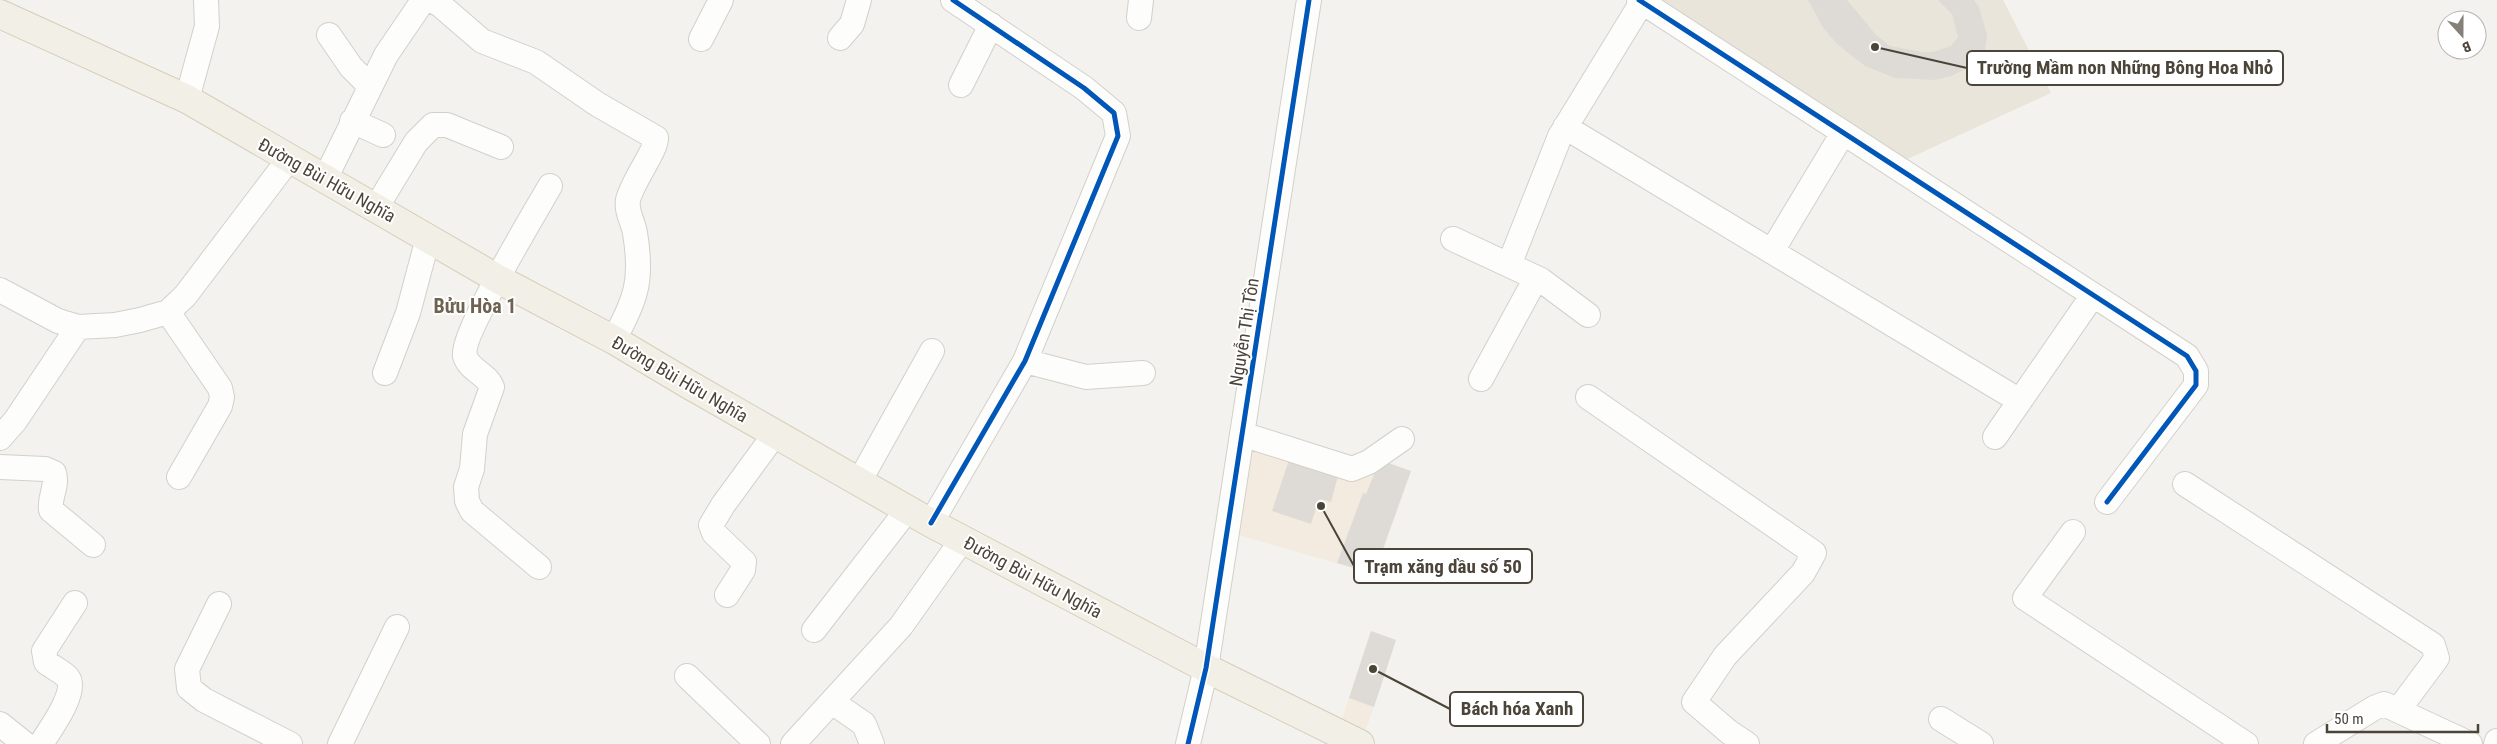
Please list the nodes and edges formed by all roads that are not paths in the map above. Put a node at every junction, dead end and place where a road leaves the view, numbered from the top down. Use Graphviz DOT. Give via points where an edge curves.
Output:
graph roads {
  1 [pos="206,0"];
  2 [pos="428,0"];
  3 [pos="721,0"];
  4 [pos="859,0"];
  5 [pos="953,0"];
  6 [pos="1309,0"];
  7 [pos="1640,1"];
  8 [pos="0,14"];
  9 [pos="991,25"];
  10 [pos="329,35"];
  11 [pos="840,38"];
  12 [pos="701,39"];
  13 [pos="370,85"];
  14 [pos="961,85"];
  15 [pos="188,99"];
  16 [pos="352,121"];
  17 [pos="1565,127"];
  18 [pos="1843,133"];
  19 [pos="383,135"];
  20 [pos="501,147"];
  21 [pos="288,159"];
  22 [pos="325,179"];
  23 [pos="550,186"];
  24 [pos="376,208"];
  25 [pos="428,238"];
  26 [pos="1453,239"];
  27 [pos="1772,251"];
  28 [pos="1509,265"];
  29 [pos="1536,278"];
  30 [pos="498,279"];
  31 [pos="0,290"];
  32 [pos="2093,295"];
  33 [pos="168,312"];
  34 [pos="1588,315"];
  35 [pos="78,327"];
  36 [pos="614,340"];
  37 [pos="932,350"];
  38 [pos="1025,361"];
  39 [pos="385,373"];
  40 [pos="1143,373"];
  41 [pos="1481,379"];
  42 [pos="1588,397"];
  43 [pos="2020,401"];
  44 [pos="774,434"];
  45 [pos="1242,434"];
  46 [pos="1995,437"];
  47 [pos="0,438"];
  48 [pos="1402,439"];
  49 [pos="0,467"];
  50 [pos="179,478"];
  51 [pos="859,482"];
  52 [pos="2185,484"];
  53 [pos="2107,502"];
  54 [pos="919,516"];
  55 [pos="2073,532"];
  56 [pos="962,540"];
  57 [pos="93,545"];
  58 [pos="538,567"];
  59 [pos="726,595"];
  60 [pos="74,603"];
  61 [pos="219,604"];
  62 [pos="397,626"];
  63 [pos="814,630"];
  64 [pos="1206,668"];
  65 [pos="687,676"];
  66 [pos="832,702"];
  67 [pos="2399,709"];
  68 [pos="1941,719"];
  69 [pos="0,724"];
  70 [pos="1732,740"];
  71 [pos="25,744"];
  72 [pos="41,744"];
  73 [pos="290,744"];
  74 [pos="340,744"];
  75 [pos="758,744"];
  76 [pos="793,744"];
  77 [pos="872,744"];
  78 [pos="1188,744"];
  79 [pos="1360,744"];
  80 [pos="1981,744"];
  81 [pos="2246,744"];
  82 [pos="2316,744"];
  83 [pos="2470,744"];
  1 -- 15 [label="street" via="207,26"];
  2 -- 13 [label="street" via="420,4"];
  2 -- 36 [label="street" via="439,4 482,41 536,62 597,104 656,138 628,200 636,243 638,282 634,300"];
  3 -- 12 [label="street"];
  4 -- 11 [label="street" via="852,24"];
  5 -- 9 [label="street"];
  6 -- 45 [label="street, Nguyễn Thị Tồn"];
  7 -- 17 [label="street"];
  7 -- 18 [label="street"];
  8 -- 15 [label="main road, Đường Bùi Hữu Nghĩa"];
  9 -- 14 [label="street"];
  9 -- 38 [label="street" via="1084,88 1114,113 1118,136"];
  10 -- 13 [label="street" via="351,67"];
  13 -- 16 [label="street"];
  15 -- 21 [label="main road, Đường Bùi Hữu Nghĩa"];
  16 -- 19 [label="street"];
  16 -- 22 [label="street"];
  17 -- 27 [label="street"];
  17 -- 28 [label="street"];
  18 -- 27 [label="street"];
  18 -- 32 [label="street"];
  20 -- 24 [label="street" via="447,125 434,125 416,142"];
  21 -- 22 [label="main road, Đường Bùi Hữu Nghĩa"];
  21 -- 33 [label="street" via="185,296"];
  22 -- 24 [label="main road, Đường Bùi Hữu Nghĩa"];
  23 -- 30 [label="street"];
  24 -- 25 [label="main road, Đường Bùi Hữu Nghĩa"];
  25 -- 30 [label="main road, Đường Bùi Hữu Nghĩa"];
  25 -- 39 [label="street" via="408,313"];
  26 -- 28 [label="street"];
  27 -- 43 [label="street"];
  28 -- 29 [label="street"];
  29 -- 34 [label="street"];
  29 -- 41 [label="street"];
  30 -- 36 [label="main road, Đường Bùi Hữu Nghĩa"];
  30 -- 58 [label="street" via="464,349 468,362 492,387 475,434 472,469 465,495 472,511"];
  31 -- 35 [label="street" via="58,321"];
  32 -- 43 [label="street"];
  32 -- 53 [label="street" via="2187,356 2197,378 2196,385"];
  33 -- 35 [label="street" via="115,325"];
  33 -- 50 [label="street" via="220,388 222,397"];
  35 -- 47 [label="street"];
  36 -- 44 [label="main road, Đường Bùi Hữu Nghĩa"];
  37 -- 51 [label="street"];
  38 -- 40 [label="street" via="1086,377"];
  38 -- 54 [label="street"];
  42 -- 70 [label="street" via="1814,553 1803,573 1725,656 1694,702"];
  43 -- 46 [label="street"];
  44 -- 51 [label="main road, Đường Bùi Hữu Nghĩa"];
  44 -- 59 [label="street" via="711,525 714,533 744,562 743,570"];
  45 -- 48 [label="street" via="1352,469 1369,462"];
  45 -- 64 [label="street, Nguyễn Thị Tồn"];
  49 -- 57 [label="street" via="45,469 54,473 57,484 50,503 51,510"];
  51 -- 54 [label="main road, Đường Bùi Hữu Nghĩa"];
  52 -- 67 [label="street" via="2433,645 2436,658"];
  54 -- 56 [label="main road, Đường Bùi Hữu Nghĩa"];
  54 -- 63 [label="street"];
  55 -- 81 [label="street" via="2025,598"];
  56 -- 64 [label="main road, Đường Bùi Hữu Nghĩa"];
  56 -- 66 [label="street" via="900,626"];
  60 -- 72 [label="street" via="44,651 46,662 68,678 71,688"];
  61 -- 73 [label="street" via="187,669 188,688 204,700"];
  62 -- 74 [label="street"];
  64 -- 78 [label="street, Nguyễn Thị Tồn"];
  64 -- 79 [label="main road, Đường Bùi Hữu Nghĩa"];
  65 -- 75 [label="street"];
  66 -- 76 [label="street"];
  66 -- 77 [label="street" via="864,724"];
  67 -- 82 [label="street" via="2384,704 2374,708"];
  67 -- 83 [label="street"];
  68 -- 80 [label="street"];
  69 -- 71 [label="street"];
}
